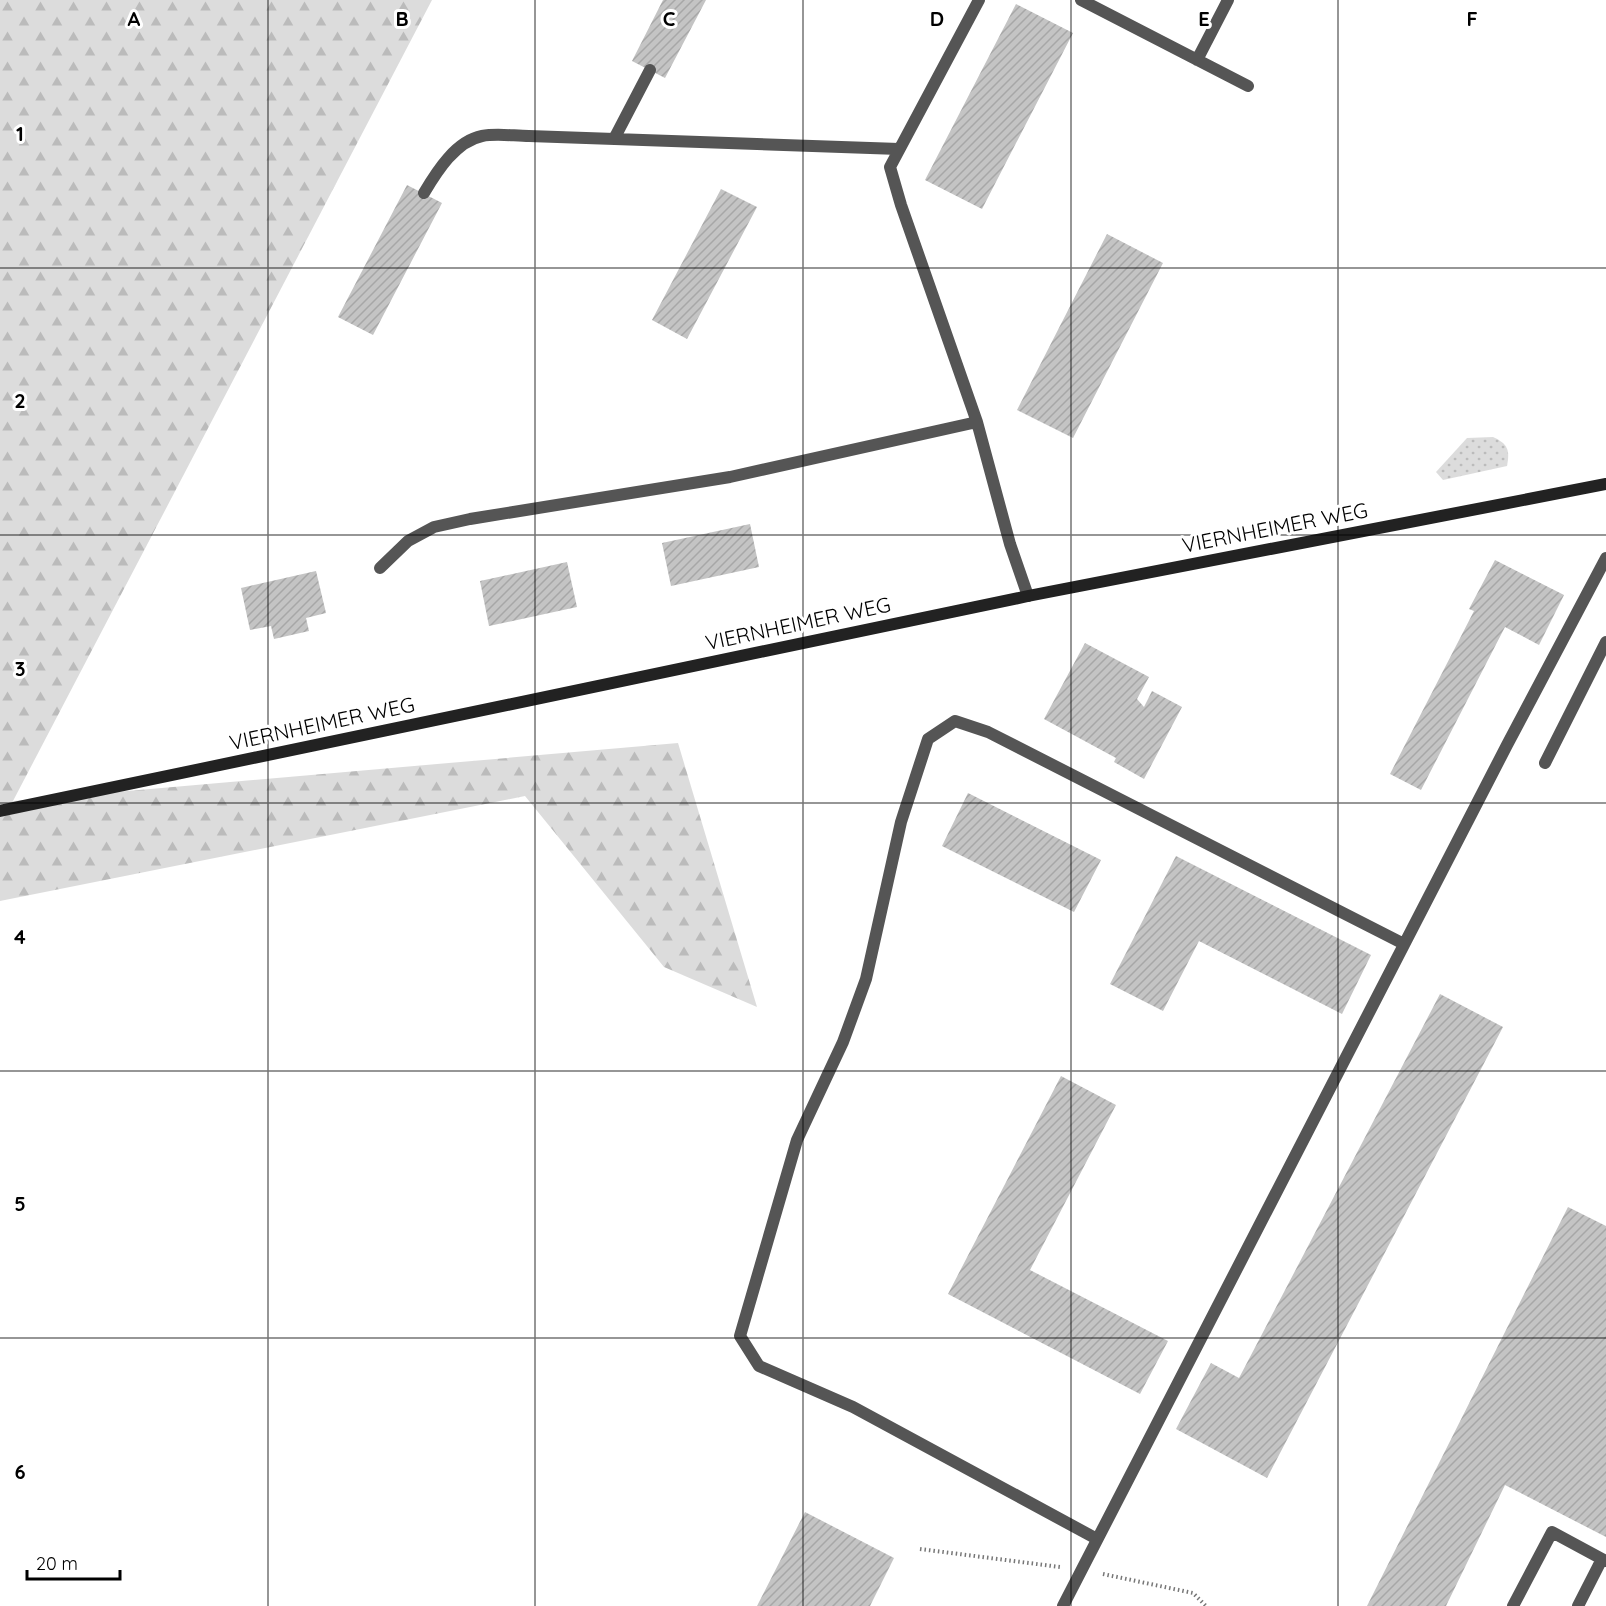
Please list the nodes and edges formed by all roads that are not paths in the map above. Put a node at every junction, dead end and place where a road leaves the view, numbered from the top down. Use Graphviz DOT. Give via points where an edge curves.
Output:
graph roads {
  1 [pos="978,0"];
  2 [pos="1081,0"];
  3 [pos="1228,0"];
  4 [pos="1197,60"];
  5 [pos="650,70"];
  6 [pos="1248,86"];
  7 [pos="614,139"];
  8 [pos="899,149"];
  9 [pos="424,194"];
  10 [pos="977,422"];
  11 [pos="1606,484"];
  12 [pos="1606,558"];
  13 [pos="380,568"];
  14 [pos="1028,596"];
  15 [pos="1606,642"];
  16 [pos="1545,763"];
  17 [pos="0,812"];
  18 [pos="1404,944"];
  19 [pos="1097,1539"];
  20 [pos="1604,1560"];
  21 [pos="1063,1606"];
  22 [pos="1513,1606"];
  23 [pos="1578,1606"];
  1 -- 8 [label="lane"];
  2 -- 4 [label="lane"];
  3 -- 4 [label="lane"];
  4 -- 6 [label="lane"];
  5 -- 7 [label="lane"];
  7 -- 8 [label="lane"];
  7 -- 9 [label="lane" via="484,136 466,141"];
  8 -- 10 [label="lane" via="890,167"];
  10 -- 13 [label="lane" via="730,477 434,527 408,541"];
  10 -- 14 [label="lane"];
  11 -- 14 [label="street, VIERNHEIMER WEG"];
  12 -- 18 [label="lane"];
  14 -- 17 [label="street, VIERNHEIMER WEG"];
  15 -- 16 [label="lane"];
  18 -- 19 [label="lane"];
  18 -- 19 [label="lane" via="988,732 955,721 928,739 901,822 866,979 843,1042 797,1140 740,1336 759,1366 853,1407"];
  19 -- 21 [label="lane"];
  20 -- 22 [label="lane" via="1552,1532"];
  20 -- 23 [label="lane"];
}
